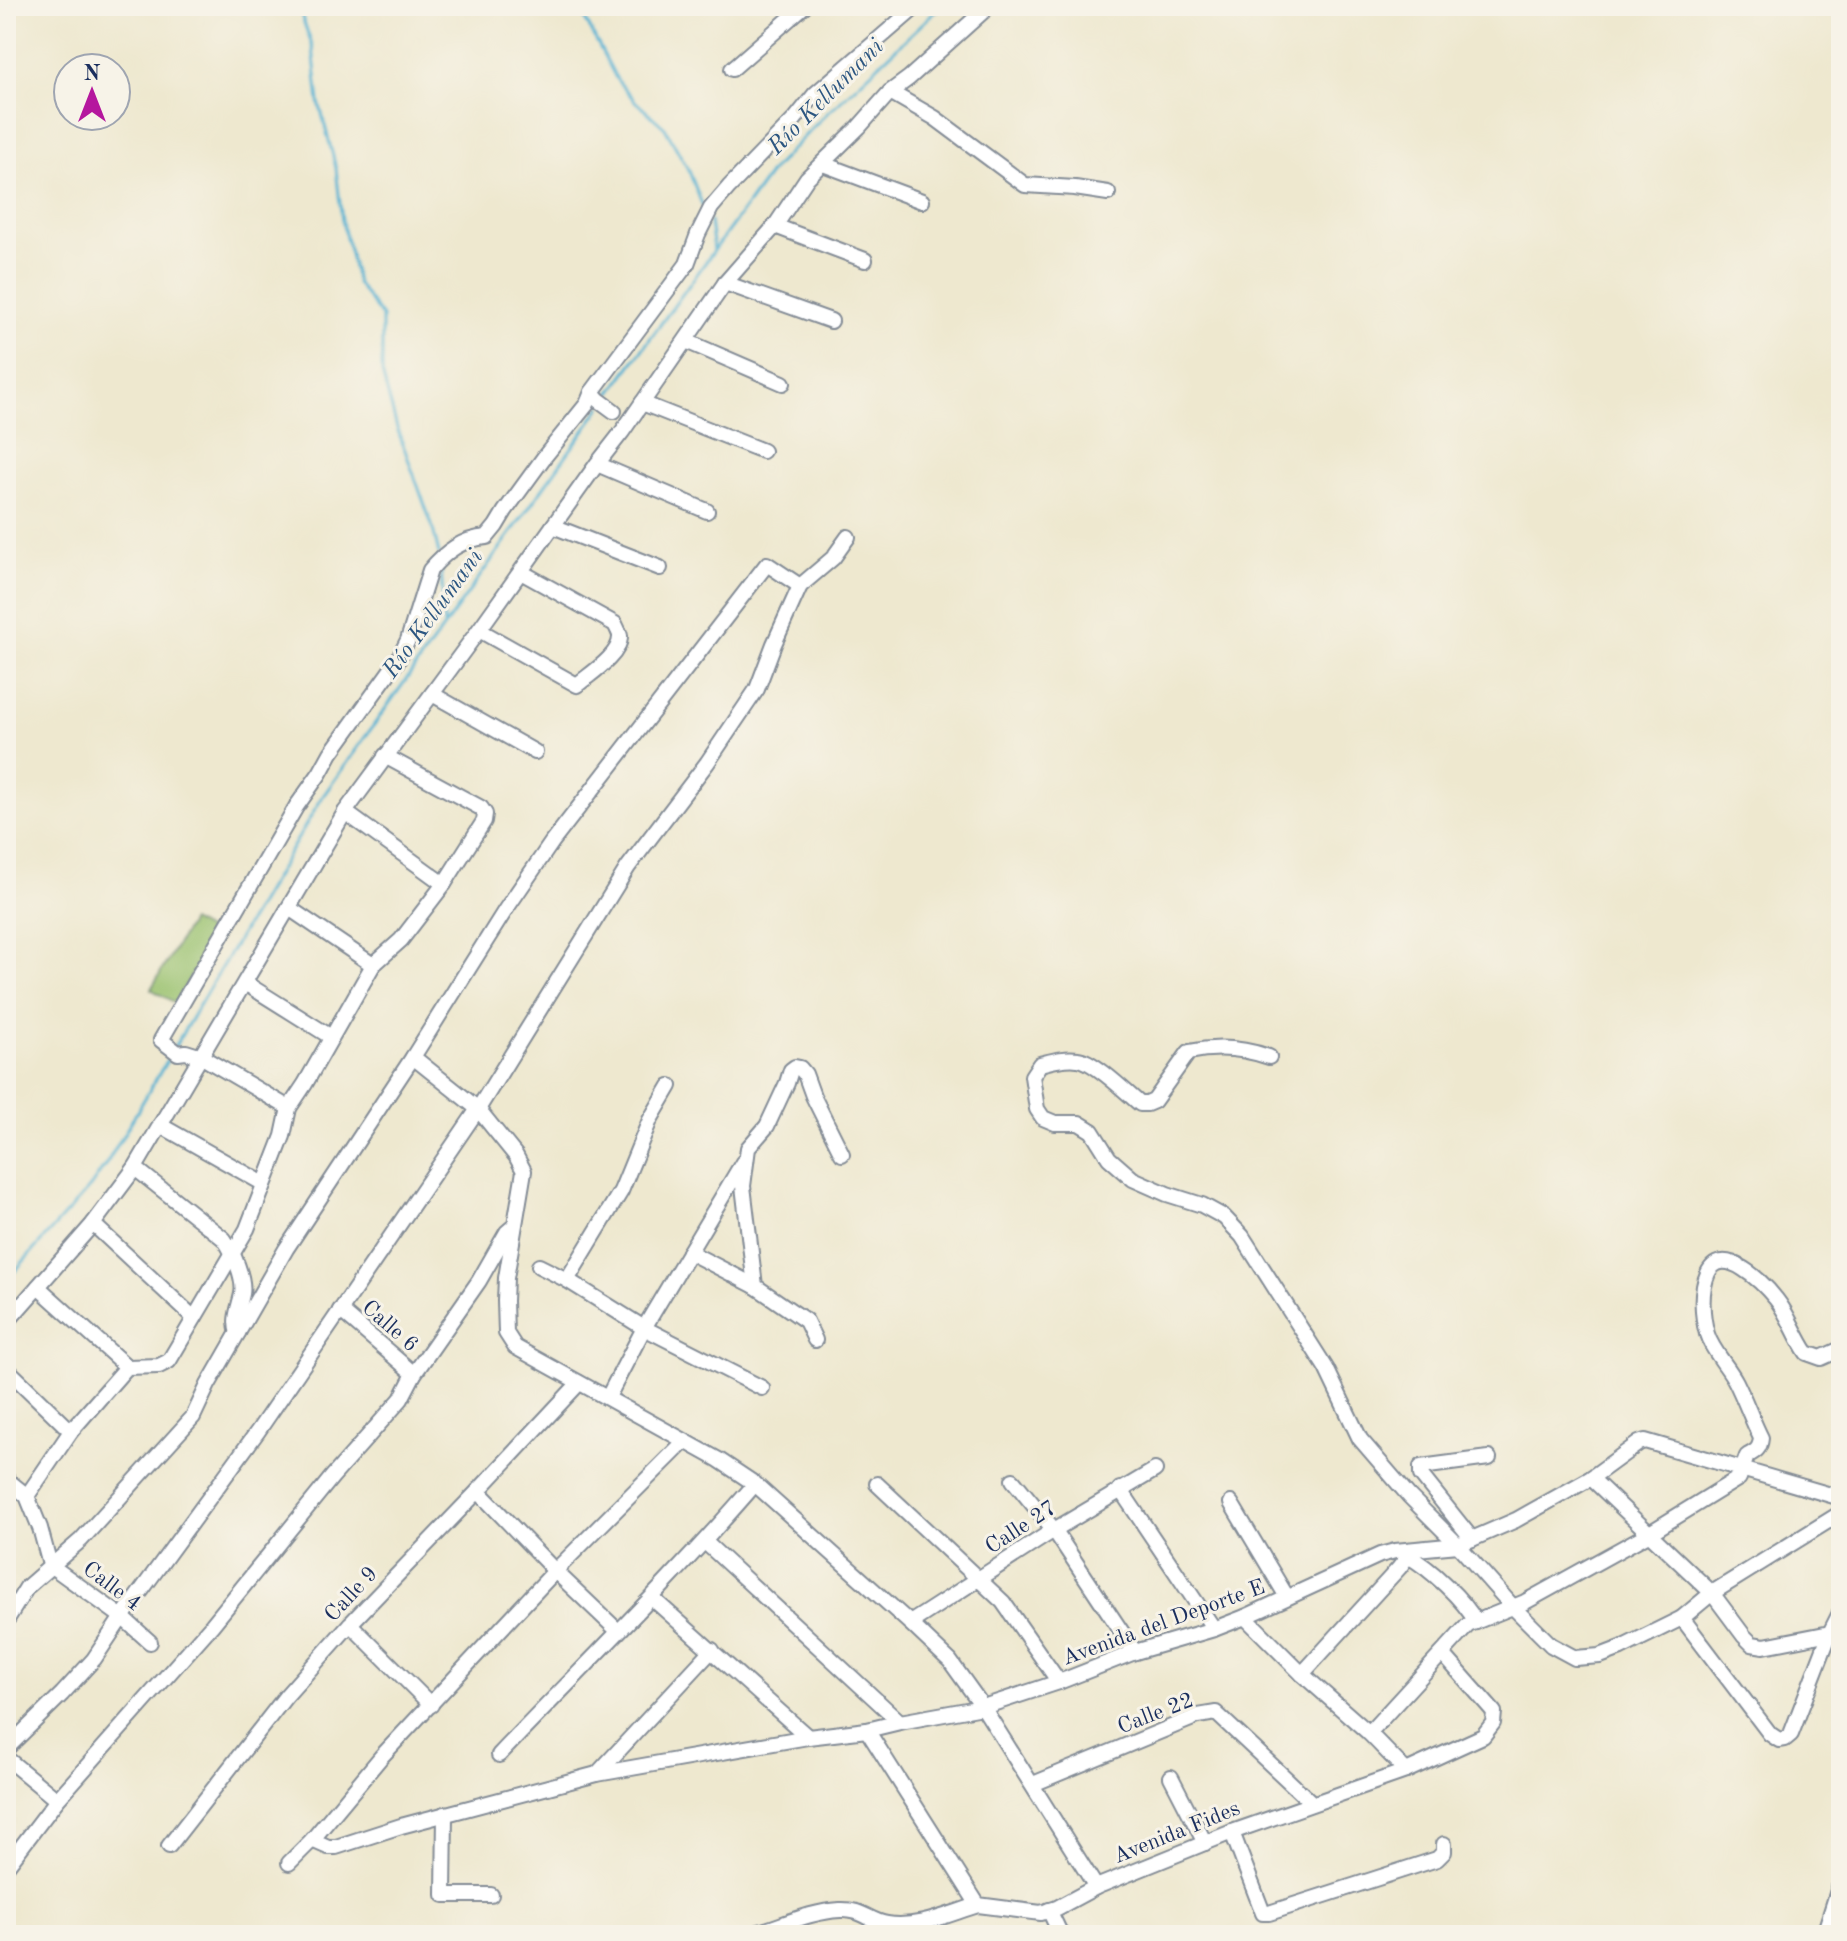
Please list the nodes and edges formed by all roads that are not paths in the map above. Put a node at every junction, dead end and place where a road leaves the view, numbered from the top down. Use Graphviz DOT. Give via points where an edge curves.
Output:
graph roads {
  1 [pos="804,6"];
  2 [pos="917,6"];
  3 [pos="989,6"];
  4 [pos="732,69"];
  5 [pos="890,92"];
  6 [pos="823,164"];
  7 [pos="1108,193"];
  8 [pos="922,201"];
  9 [pos="775,226"];
  10 [pos="865,260"];
  11 [pos="725,283"];
  12 [pos="831,321"];
  13 [pos="686,341"];
  14 [pos="783,383"];
  15 [pos="642,403"];
  16 [pos="763,451"];
  17 [pos="597,464"];
  18 [pos="707,511"];
  19 [pos="553,526"];
  20 [pos="848,537"];
  21 [pos="660,568"];
  22 [pos="521,572"];
  23 [pos="800,586"];
  24 [pos="479,630"];
  25 [pos="432,694"];
  26 [pos="535,752"];
  27 [pos="385,756"];
  28 [pos="345,812"];
  29 [pos="444,884"];
  30 [pos="289,908"];
  31 [pos="373,965"];
  32 [pos="245,983"];
  33 [pos="331,1037"];
  34 [pos="202,1057"];
  35 [pos="413,1057"];
  36 [pos="1269,1057"];
  37 [pos="670,1086"];
  38 [pos="289,1108"];
  39 [pos="478,1109"];
  40 [pos="160,1125"];
  41 [pos="748,1148"];
  42 [pos="842,1154"];
  43 [pos="135,1168"];
  44 [pos="264,1184"];
  45 [pos="93,1224"];
  46 [pos="515,1226"];
  47 [pos="233,1251"];
  48 [pos="689,1252"];
  49 [pos="539,1266"];
  50 [pos="567,1280"];
  51 [pos="755,1286"];
  52 [pos="38,1287"];
  53 [pos="340,1310"];
  54 [pos="194,1318"];
  55 [pos="6,1323"];
  56 [pos="644,1328"];
  57 [pos="238,1333"];
  58 [pos="815,1340"];
  59 [pos="1841,1349"];
  60 [pos="127,1367"];
  61 [pos="6,1368"];
  62 [pos="414,1374"];
  63 [pos="579,1383"];
  64 [pos="762,1388"];
  65 [pos="608,1397"];
  66 [pos="71,1431"];
  67 [pos="684,1442"];
  68 [pos="1489,1458"];
  69 [pos="1155,1470"];
  70 [pos="1743,1470"];
  71 [pos="1591,1478"];
  72 [pos="6,1479"];
  73 [pos="1013,1480"];
  74 [pos="755,1484"];
  75 [pos="877,1484"];
  76 [pos="1120,1489"];
  77 [pos="478,1491"];
  78 [pos="27,1496"];
  79 [pos="1841,1498"];
  80 [pos="1231,1503"];
  81 [pos="1841,1513"];
  82 [pos="1054,1530"];
  83 [pos="1648,1534"];
  84 [pos="705,1542"];
  85 [pos="1465,1542"];
  86 [pos="1409,1553"];
  87 [pos="50,1565"];
  88 [pos="555,1571"];
  89 [pos="978,1579"];
  90 [pos="1712,1593"];
  91 [pos="1287,1597"];
  92 [pos="652,1598"];
  93 [pos="1513,1607"];
  94 [pos="1841,1611"];
  95 [pos="122,1617"];
  96 [pos="1245,1617"];
  97 [pos="1682,1618"];
  98 [pos="6,1621"];
  99 [pos="1476,1622"];
  100 [pos="910,1623"];
  101 [pos="350,1624"];
  102 [pos="1214,1629"];
  103 [pos="618,1631"];
  104 [pos="1830,1633"];
  105 [pos="150,1642"];
  106 [pos="712,1650"];
  107 [pos="1135,1652"];
  108 [pos="1443,1654"];
  109 [pos="1302,1674"];
  110 [pos="1059,1682"];
  111 [pos="431,1705"];
  112 [pos="983,1707"];
  113 [pos="900,1722"];
  114 [pos="867,1730"];
  115 [pos="1369,1733"];
  116 [pos="808,1737"];
  117 [pos="6,1749"];
  118 [pos="499,1755"];
  119 [pos="6,1758"];
  120 [pos="1406,1771"];
  121 [pos="597,1774"];
  122 [pos="1171,1777"];
  123 [pos="1033,1784"];
  124 [pos="57,1800"];
  125 [pos="1312,1803"];
  126 [pos="445,1814"];
  127 [pos="1232,1832"];
  128 [pos="312,1840"];
  129 [pos="1205,1843"];
  130 [pos="1444,1844"];
  131 [pos="169,1846"];
  132 [pos="289,1863"];
  133 [pos="6,1867"];
  134 [pos="1841,1881"];
  135 [pos="1096,1887"];
  136 [pos="491,1895"];
  137 [pos="978,1905"];
  138 [pos="1049,1910"];
  139 [pos="749,1935"];
  140 [pos="1061,1935"];
  141 [pos="1822,1935"];
  1 -- 4 [label="street"];
  2 -- 34 [label="street" via="815,94 729,187 711,208 687,264 604,402 587,404 487,537 460,543 430,570 398,660 296,807 161,1040 173,1050"];
  3 -- 5 [label="street"];
  5 -- 6 [label="street"];
  5 -- 7 [label="street" via="935,118 1025,185"];
  6 -- 8 [label="street"];
  6 -- 9 [label="street" via="807,178"];
  9 -- 10 [label="street"];
  9 -- 11 [label="street"];
  11 -- 12 [label="street"];
  11 -- 13 [label="street"];
  13 -- 14 [label="street"];
  13 -- 15 [label="street"];
  15 -- 16 [label="street"];
  15 -- 17 [label="street"];
  17 -- 18 [label="street"];
  17 -- 19 [label="street"];
  19 -- 21 [label="street"];
  19 -- 22 [label="street"];
  20 -- 23 [label="street"];
  22 -- 24 [label="street"];
  22 -- 24 [label="street" via="615,624 621,635 617,649 577,685"];
  23 -- 35 [label="street" via="767,564 552,842"];
  23 -- 39 [label="street" via="757,689 628,867"];
  24 -- 25 [label="street"];
  25 -- 26 [label="street"];
  25 -- 27 [label="street"];
  27 -- 28 [label="street"];
  27 -- 29 [label="street" via="485,814"];
  28 -- 29 [label="street"];
  28 -- 30 [label="street"];
  29 -- 31 [label="street" via="401,940"];
  30 -- 31 [label="street"];
  30 -- 32 [label="street"];
  31 -- 33 [label="street"];
  32 -- 33 [label="street"];
  32 -- 34 [label="street"];
  33 -- 38 [label="street"];
  34 -- 38 [label="street"];
  34 -- 40 [label="street"];
  35 -- 39 [label="street"];
  35 -- 57 [label="street" via="286,1249"];
  36 -- 85 [label="street" via="1249,1050 1189,1052 1147,1104 1080,1058 1040,1064 1032,1076 1043,1118 1079,1123 1133,1179 1202,1205 1242,1236 1326,1368 1360,1439 1409,1496"];
  37 -- 50 [label="street" via="621,1191"];
  38 -- 44 [label="street"];
  39 -- 46 [label="street" via="524,1171"];
  39 -- 53 [label="street"];
  40 -- 43 [label="street"];
  40 -- 44 [label="street"];
  41 -- 42 [label="street" via="767,1126 795,1067 805,1074"];
  41 -- 48 [label="street"];
  41 -- 51 [label="street" via="743,1186"];
  43 -- 45 [label="street"];
  43 -- 47 [label="street"];
  44 -- 47 [label="street"];
  45 -- 52 [label="street"];
  45 -- 54 [label="street"];
  46 -- 62 [label="street"];
  46 -- 63 [label="street" via="506,1278 506,1333 515,1347"];
  47 -- 54 [label="street"];
  47 -- 57 [label="street" via="243,1291 235,1324"];
  48 -- 51 [label="street"];
  48 -- 56 [label="street"];
  49 -- 50 [label="street"];
  50 -- 56 [label="street"];
  51 -- 58 [label="street" via="806,1321"];
  52 -- 55 [label="street"];
  52 -- 60 [label="street"];
  53 -- 62 [label="street, Calle 6"];
  53 -- 95 [label="street"];
  54 -- 60 [label="street" via="169,1361"];
  56 -- 64 [label="street"];
  56 -- 65 [label="street"];
  57 -- 87 [label="street" via="193,1417 81,1540"];
  59 -- 70 [label="street" via="1821,1358 1807,1353 1765,1287 1735,1263 1720,1262 1708,1273 1703,1293 1707,1335 1761,1438"];
  60 -- 66 [label="street"];
  61 -- 66 [label="street"];
  62 -- 124 [label="street" via="401,1399 212,1625"];
  63 -- 65 [label="street"];
  63 -- 77 [label="street, Calle 9"];
  65 -- 67 [label="street"];
  66 -- 78 [label="street"];
  67 -- 74 [label="street"];
  67 -- 88 [label="street"];
  68 -- 85 [label="street" via="1421,1467 1421,1475"];
  69 -- 76 [label="street, Calle 27"];
  70 -- 71 [label="street, Avenida del Deporte E" via="1645,1441"];
  70 -- 79 [label="street"];
  70 -- 83 [label="street" via="1739,1478"];
  71 -- 83 [label="street"];
  71 -- 85 [label="street, Avenida del Deporte E"];
  72 -- 78 [label="street"];
  73 -- 82 [label="street"];
  74 -- 84 [label="street"];
  74 -- 100 [label="street"];
  75 -- 89 [label="street"];
  76 -- 82 [label="street, Calle 27"];
  76 -- 102 [label="street"];
  77 -- 88 [label="street"];
  77 -- 101 [label="street, Calle 9"];
  78 -- 87 [label="street"];
  80 -- 91 [label="street"];
  81 -- 90 [label="street"];
  82 -- 89 [label="street, Calle 27"];
  82 -- 107 [label="street"];
  83 -- 90 [label="street"];
  83 -- 93 [label="street"];
  84 -- 92 [label="street"];
  84 -- 113 [label="street"];
  85 -- 86 [label="street, Avenida del Deporte E"];
  85 -- 93 [label="street"];
  86 -- 91 [label="street, Avenida del Deporte E" via="1380,1555"];
  86 -- 99 [label="street" via="1458,1597"];
  86 -- 109 [label="street"];
  87 -- 95 [label="street, Calle 4"];
  87 -- 98 [label="street" via="27,1587"];
  88 -- 103 [label="street"];
  88 -- 111 [label="street"];
  89 -- 100 [label="street, Calle 27"];
  89 -- 110 [label="street" via="1003,1602"];
  90 -- 97 [label="street"];
  90 -- 104 [label="street" via="1752,1644"];
  91 -- 96 [label="street, Avenida del Deporte E"];
  92 -- 103 [label="street"];
  92 -- 106 [label="street"];
  93 -- 97 [label="street" via="1551,1645 1575,1658 1600,1656"];
  93 -- 99 [label="street"];
  94 -- 104 [label="street"];
  95 -- 105 [label="street, Calle 4"];
  95 -- 117 [label="street" via="94,1659"];
  96 -- 102 [label="street, Avenida del Deporte E"];
  96 -- 109 [label="street"];
  97 -- 104 [label="street" via="1779,1740 1791,1734"];
  99 -- 108 [label="street"];
  100 -- 112 [label="street" via="950,1661"];
  101 -- 111 [label="street"];
  101 -- 131 [label="street, Calle 9" via="286,1696"];
  102 -- 107 [label="street, Avenida del Deporte E"];
  103 -- 118 [label="street"];
  106 -- 116 [label="street"];
  106 -- 121 [label="street"];
  107 -- 110 [label="street, Avenida del Deporte E"];
  108 -- 115 [label="street"];
  108 -- 120 [label="street, Avenida Fides" via="1491,1707 1493,1723 1483,1736"];
  109 -- 115 [label="street"];
  110 -- 112 [label="street, Avenida del Deporte E"];
  111 -- 128 [label="street"];
  112 -- 113 [label="street, Avenida del Deporte E"];
  112 -- 123 [label="street"];
  113 -- 114 [label="street, Avenida del Deporte E"];
  114 -- 116 [label="street, Avenida del Deporte E"];
  114 -- 137 [label="street"];
  115 -- 120 [label="street"];
  116 -- 121 [label="street, Avenida del Deporte E"];
  119 -- 124 [label="street"];
  120 -- 125 [label="street, Avenida Fides"];
  121 -- 126 [label="street, Avenida del Deporte E"];
  122 -- 129 [label="street"];
  123 -- 125 [label="street, Calle 22" via="1216,1713"];
  123 -- 135 [label="street"];
  124 -- 133 [label="street"];
  125 -- 127 [label="street, Avenida Fides"];
  126 -- 128 [label="street, Avenida del Deporte E" via="336,1847"];
  126 -- 136 [label="street" via="444,1895"];
  127 -- 129 [label="street, Avenida Fides"];
  127 -- 130 [label="street" via="1263,1913 1437,1859"];
  128 -- 132 [label="street"];
  129 -- 135 [label="street, Avenida Fides"];
  134 -- 141 [label="street"];
  135 -- 138 [label="street, Avenida Fides"];
  137 -- 138 [label="street, Avenida Fides"];
  137 -- 139 [label="street" via="901,1925 858,1911 819,1912"];
  138 -- 140 [label="street"];
}
